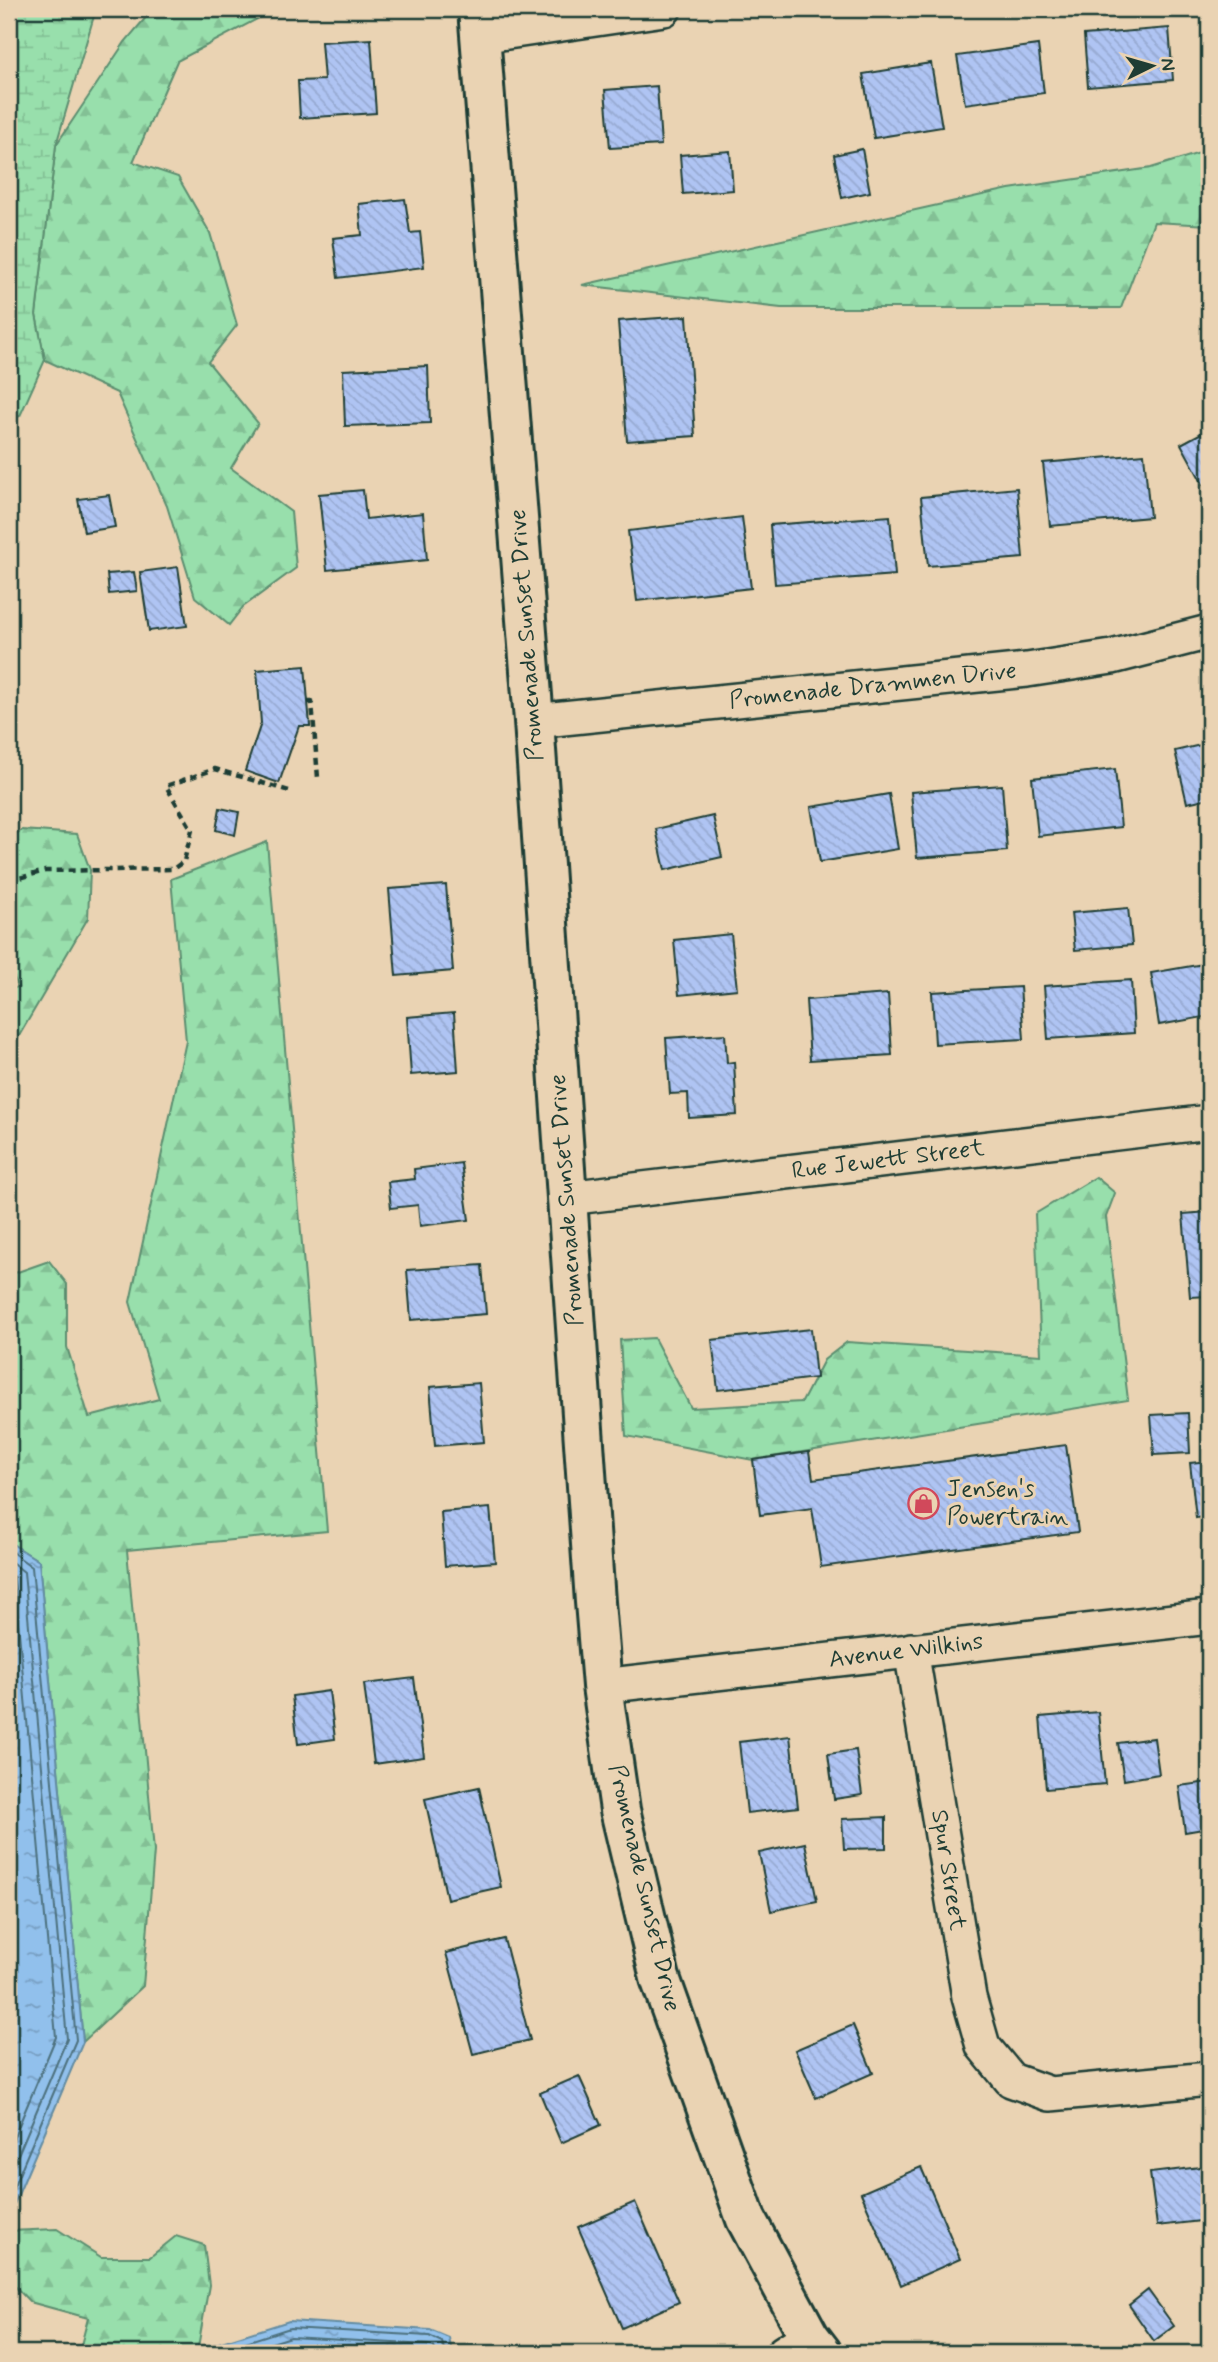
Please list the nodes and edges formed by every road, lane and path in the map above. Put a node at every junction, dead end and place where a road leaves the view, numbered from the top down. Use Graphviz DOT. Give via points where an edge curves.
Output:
graph roads {
  1 [pos="664,9"];
  2 [pos="479,22"];
  3 [pos="1209,632"];
  4 [pos="308,702"];
  5 [pos="534,721"];
  6 [pos="318,778"];
  7 [pos="293,792"];
  8 [pos="9,881"];
  9 [pos="1209,1122"];
  10 [pos="567,1198"];
  11 [pos="1209,1617"];
  12 [pos="911,1650"];
  13 [pos="602,1686"];
  14 [pos="1209,2079"];
  15 [pos="805,2347"];
  1 -- 2 [label="street"];
  2 -- 5 [label="street, Promenade Sunset Drive"];
  3 -- 5 [label="street, Promenade Drammen Drive" via="1112,657 1027,670"];
  4 -- 6 [label="path" via="312,702"];
  5 -- 10 [label="street, Promenade Sunset Drive"];
  7 -- 8 [label="path" via="215,769 166,786 192,830 184,861 173,869 45,870"];
  9 -- 10 [label="street, Rue Jewett Street"];
  10 -- 13 [label="street, Promenade Sunset Drive"];
  11 -- 12 [label="street, Avenue Wilkins"];
  12 -- 13 [label="street, Avenue Wilkins"];
  12 -- 14 [label="street, Spur Street" via="969,1997 983,2046 1012,2080 1050,2094"];
  13 -- 15 [label="street, Promenade Sunset Drive" via="620,1810 660,1978 746,2219"];
}
